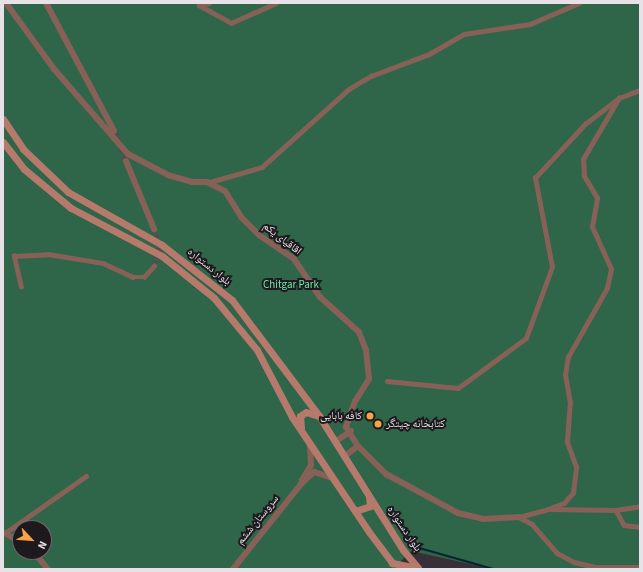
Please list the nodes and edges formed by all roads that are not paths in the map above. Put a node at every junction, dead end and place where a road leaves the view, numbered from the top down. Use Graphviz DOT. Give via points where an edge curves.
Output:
graph roads {
  1 [pos="6,3"];
  2 [pos="46,3"];
  3 [pos="209,3"];
  4 [pos="276,3"];
  5 [pos="579,3"];
  6 [pos="199,4"];
  7 [pos="640,90"];
  8 [pos="619,98"];
  9 [pos="3,119"];
  10 [pos="114,131"];
  11 [pos="3,142"];
  12 [pos="126,161"];
  13 [pos="207,182"];
  14 [pos="154,229"];
  15 [pos="154,266"];
  16 [pos="21,287"];
  17 [pos="387,381"];
  18 [pos="319,416"];
  19 [pos="301,431"];
  20 [pos="351,431"];
  21 [pos="309,441"];
  22 [pos="336,441"];
  23 [pos="358,446"];
  24 [pos="344,456"];
  25 [pos="86,476"];
  26 [pos="334,479"];
  27 [pos="301,484"];
  28 [pos="368,494"];
  29 [pos="640,506"];
  30 [pos="548,509"];
  31 [pos="616,510"];
  32 [pos="354,511"];
  33 [pos="519,516"];
  34 [pos="640,527"];
  35 [pos="4,532"];
  36 [pos="41,560"];
  37 [pos="640,567"];
  38 [pos="48,569"];
  39 [pos="233,569"];
  1 -- 13 [label="street, اقاقیای یکم" via="54,69 128,154 168,175 192,182"];
  2 -- 10 [label="street"];
  3 -- 6 [label="street"];
  4 -- 6 [label="street" via="231,23"];
  5 -- 13 [label="street" via="530,24 464,34 429,54 370,76 349,89 262,167 218,183"];
  7 -- 8 [label="street"];
  8 -- 17 [label="street" via="585,124 535,178 552,267 526,338 458,388"];
  8 -- 30 [label="street" via="583,160 584,176 597,198 592,227 611,269 607,288 568,357 565,375 570,403 568,442 576,467 573,493 564,503"];
  9 -- 18 [label="main road, بلوار دستواره" via="23,149 68,192 162,245 208,278 250,322"];
  11 -- 19 [label="main road, بلوار دستواره" via="24,169 71,208 162,256 214,298 257,350"];
  12 -- 14 [label="street"];
  13 -- 20 [label="street, اقاقیای یکم" via="225,191 242,218 259,235 294,259 320,297 359,332 366,350 369,379 348,417 346,426"];
  15 -- 16 [label="street" via="144,277 133,277 96,262 48,254 14,256"];
  18 -- 19 [label="main road" via="306,412 300,416"];
  18 -- 22 [label="main road, بلوار دستواره"];
  19 -- 21 [label="main road, بلوار دستواره"];
  20 -- 22 [label="street"];
  20 -- 23 [label="street, اقاقیای یکم"];
  21 -- 26 [label="main road, بلوار دستواره"];
  21 -- 27 [label="street" via="311,465"];
  22 -- 24 [label="main road, بلوار دستواره"];
  23 -- 24 [label="street"];
  23 -- 33 [label="street, اقاقیای یکم" via="386,474 458,513 483,519"];
  24 -- 28 [label="main road, بلوار دستواره"];
  25 -- 35 [label="street"];
  26 -- 27 [label="street" via="314,472"];
  26 -- 32 [label="main road, بلوار دستواره"];
  27 -- 39 [label="street, سروستان ششم"];
  28 -- 32 [label="main road" via="370,506"];
  28 -- 32 [label="main road, بلوار دستواره" via="403,550 418,568 392,563"];
  29 -- 31 [label="street"];
  30 -- 31 [label="street"];
  30 -- 33 [label="street"];
  31 -- 34 [label="street" via="624,525"];
  33 -- 37 [label="street" via="532,524 557,552 574,562 596,567"];
  36 -- 38 [label="street"];
}
